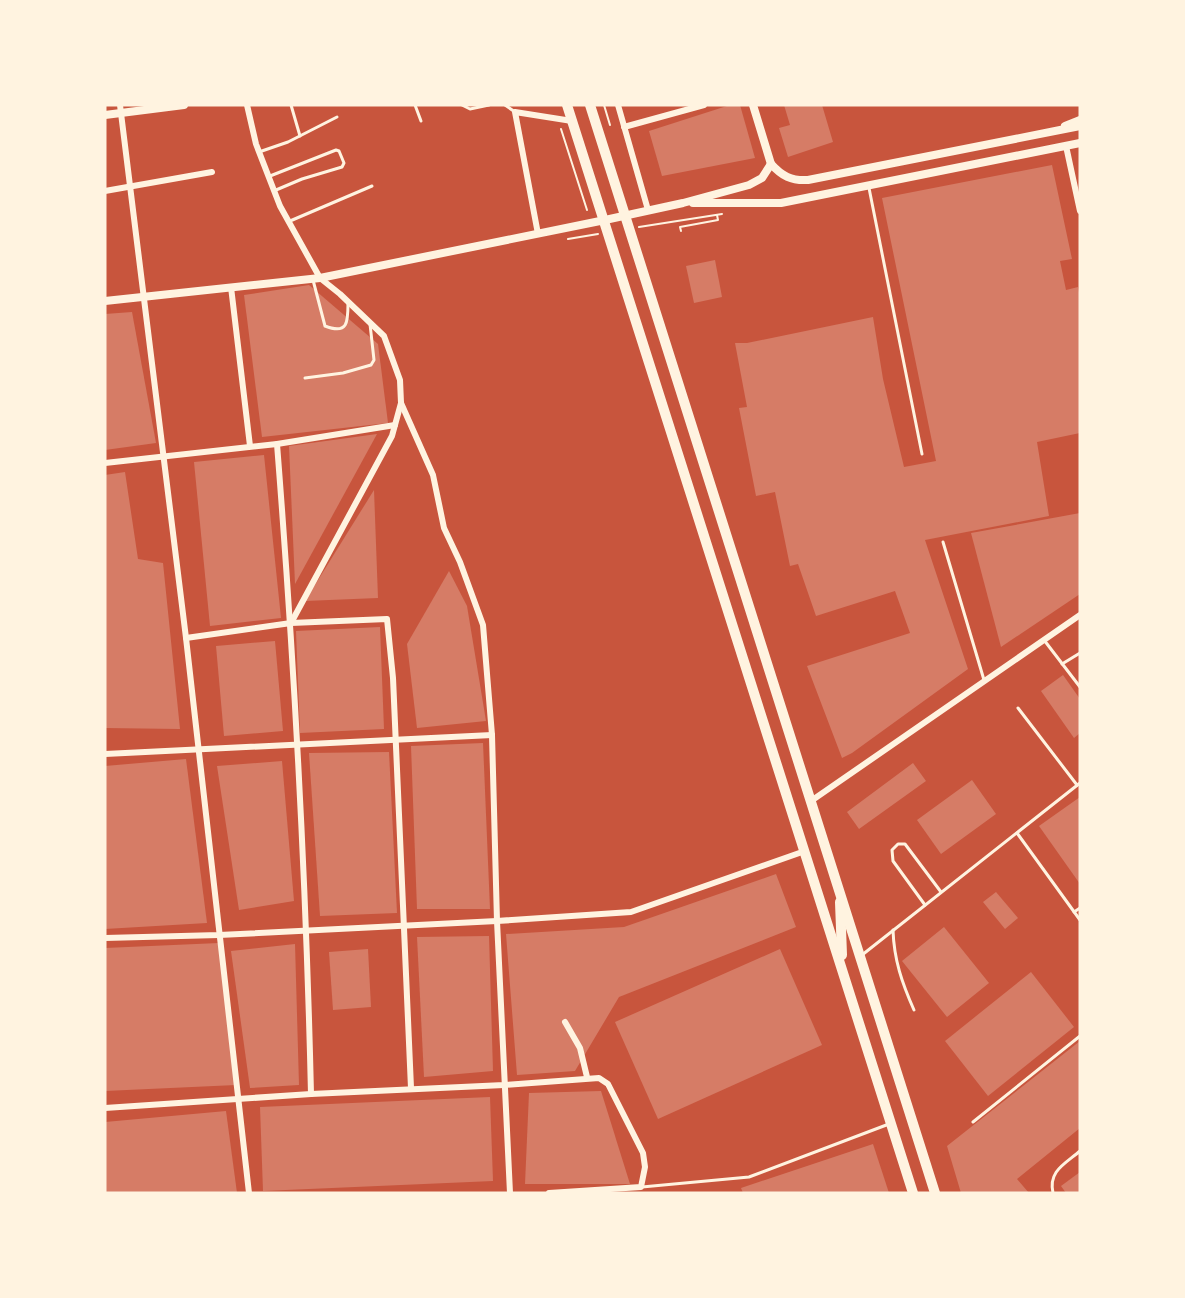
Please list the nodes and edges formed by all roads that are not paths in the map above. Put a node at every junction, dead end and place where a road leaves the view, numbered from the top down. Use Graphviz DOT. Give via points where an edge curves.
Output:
graph roads {
  1 [pos="184,105"];
  2 [pos="247,105"];
  3 [pos="291,105"];
  4 [pos="415,105"];
  5 [pos="462,105"];
  6 [pos="489,105"];
  7 [pos="506,105"];
  8 [pos="567,105"];
  9 [pos="590,105"];
  10 [pos="618,105"];
  11 [pos="704,105"];
  12 [pos="753,105"];
  13 [pos="121,109"];
  14 [pos="515,112"];
  15 [pos="105,115"];
  16 [pos="337,117"];
  17 [pos="1080,120"];
  18 [pos="421,121"];
  19 [pos="572,121"];
  20 [pos="1080,126"];
  21 [pos="624,128"];
  22 [pos="1042,134"];
  23 [pos="300,136"];
  24 [pos="1080,143"];
  25 [pos="1066,146"];
  26 [pos="259,152"];
  27 [pos="771,164"];
  28 [pos="212,172"];
  29 [pos="268,177"];
  30 [pos="372,186"];
  31 [pos="868,186"];
  32 [pos="130,188"];
  33 [pos="105,191"];
  34 [pos="274,191"];
  35 [pos="683,203"];
  36 [pos="648,210"];
  37 [pos="1080,211"];
  38 [pos="624,216"];
  39 [pos="605,220"];
  40 [pos="288,221"];
  41 [pos="538,234"];
  42 [pos="316,278"];
  43 [pos="231,287"];
  44 [pos="143,297"];
  45 [pos="105,301"];
  46 [pos="348,301"];
  47 [pos="370,322"];
  48 [pos="305,378"];
  49 [pos="401,403"];
  50 [pos="395,425"];
  51 [pos="277,444"];
  52 [pos="250,446"];
  53 [pos="922,454"];
  54 [pos="163,456"];
  55 [pos="105,463"];
  56 [pos="943,542"];
  57 [pos="1080,615"];
  58 [pos="291,624"];
  59 [pos="186,638"];
  60 [pos="1044,640"];
  61 [pos="1080,652"];
  62 [pos="1062,664"];
  63 [pos="984,682"];
  64 [pos="1080,687"];
  65 [pos="1018,708"];
  66 [pos="492,735"];
  67 [pos="395,741"];
  68 [pos="296,746"];
  69 [pos="197,750"];
  70 [pos="105,754"];
  71 [pos="1078,784"];
  72 [pos="812,801"];
  73 [pos="1017,833"];
  74 [pos="805,851"];
  75 [pos="839,886"];
  76 [pos="941,892"];
  77 [pos="925,905"];
  78 [pos="1080,908"];
  79 [pos="1074,912"];
  80 [pos="1080,920"];
  81 [pos="497,921"];
  82 [pos="404,925"];
  83 [pos="306,930"];
  84 [pos="893,930"];
  85 [pos="219,934"];
  86 [pos="105,938"];
  87 [pos="861,956"];
  88 [pos="842,969"];
  89 [pos="914,1010"];
  90 [pos="565,1022"];
  91 [pos="1080,1036"];
  92 [pos="587,1077"];
  93 [pos="504,1084"];
  94 [pos="411,1088"];
  95 [pos="311,1094"];
  96 [pos="238,1098"];
  97 [pos="105,1108"];
  98 [pos="973,1122"];
  99 [pos="891,1124"];
  100 [pos="1080,1151"];
  101 [pos="640,1187"];
  102 [pos="249,1193"];
  103 [pos="510,1193"];
  104 [pos="549,1193"];
  105 [pos="913,1193"];
  106 [pos="935,1193"];
  107 [pos="1053,1193"];
  1 -- 13 [label="street"];
  2 -- 26 [label="street"];
  3 -- 23 [label="lane"];
  4 -- 18 [label="lane"];
  5 -- 6 [label="lane" via="470,110"];
  7 -- 14 [label="lane"];
  8 -- 19 [label="highway"];
  9 -- 38 [label="highway"];
  10 -- 21 [label="street"];
  11 -- 21 [label="street"];
  12 -- 27 [label="street"];
  13 -- 15 [label="street"];
  13 -- 32 [label="street"];
  14 -- 19 [label="street"];
  14 -- 41 [label="street"];
  16 -- 23 [label="lane"];
  17 -- 22 [label="street"];
  19 -- 39 [label="highway"];
  20 -- 22 [label="street"];
  21 -- 36 [label="street"];
  22 -- 27 [label="street" via="808,180 792,180"];
  23 -- 26 [label="lane"];
  24 -- 25 [label="street"];
  25 -- 31 [label="street"];
  25 -- 37 [label="street"];
  26 -- 29 [label="street"];
  27 -- 35 [label="street" via="762,178 749,185"];
  28 -- 32 [label="street"];
  29 -- 34 [label="street"];
  29 -- 34 [label="lane" via="339,151 342,167"];
  30 -- 40 [label="lane"];
  31 -- 35 [label="street" via="769,204"];
  31 -- 53 [label="lane"];
  32 -- 33 [label="street"];
  32 -- 44 [label="street"];
  34 -- 40 [label="street"];
  35 -- 36 [label="street"];
  36 -- 38 [label="street"];
  38 -- 39 [label="street"];
  38 -- 72 [label="highway"];
  39 -- 41 [label="street"];
  39 -- 74 [label="highway"];
  40 -- 42 [label="street"];
  41 -- 42 [label="street"];
  42 -- 43 [label="street"];
  42 -- 46 [label="street"];
  42 -- 46 [label="lane" via="325,326 335,330 344,327 348,321"];
  43 -- 44 [label="street"];
  43 -- 52 [label="street"];
  44 -- 45 [label="street"];
  44 -- 54 [label="street"];
  46 -- 47 [label="street"];
  47 -- 48 [label="lane" via="374,360 371,365"];
  47 -- 49 [label="street" via="384,336 400,380"];
  49 -- 50 [label="street"];
  49 -- 66 [label="street" via="433,475 444,528 479,610"];
  50 -- 51 [label="street"];
  50 -- 58 [label="street" via="385,451"];
  51 -- 52 [label="street"];
  51 -- 58 [label="street"];
  52 -- 54 [label="street"];
  54 -- 55 [label="street"];
  54 -- 59 [label="street"];
  56 -- 63 [label="lane"];
  57 -- 60 [label="street"];
  58 -- 59 [label="street"];
  58 -- 67 [label="street" via="387,619"];
  58 -- 68 [label="street"];
  59 -- 69 [label="street"];
  60 -- 62 [label="lane"];
  60 -- 63 [label="street"];
  61 -- 62 [label="lane"];
  62 -- 64 [label="lane"];
  63 -- 72 [label="street"];
  65 -- 71 [label="lane"];
  66 -- 67 [label="street"];
  66 -- 81 [label="street"];
  67 -- 68 [label="street"];
  67 -- 82 [label="street"];
  68 -- 69 [label="street"];
  68 -- 83 [label="street"];
  69 -- 70 [label="street"];
  69 -- 85 [label="street"];
  71 -- 73 [label="lane"];
  72 -- 75 [label="highway"];
  73 -- 76 [label="lane"];
  73 -- 79 [label="lane"];
  74 -- 81 [label="street" via="631,912"];
  74 -- 88 [label="highway"];
  75 -- 87 [label="highway"];
  75 -- 88 [label="highway"];
  76 -- 77 [label="lane"];
  76 -- 77 [label="lane" via="905,844 898,844 892,850 893,861"];
  77 -- 84 [label="lane"];
  78 -- 79 [label="lane"];
  79 -- 80 [label="lane"];
  81 -- 82 [label="street"];
  81 -- 93 [label="street"];
  82 -- 83 [label="street"];
  82 -- 94 [label="street"];
  83 -- 85 [label="street"];
  83 -- 95 [label="street"];
  84 -- 87 [label="lane"];
  84 -- 89 [label="lane" via="901,981"];
  85 -- 86 [label="street"];
  85 -- 96 [label="street"];
  87 -- 106 [label="highway"];
  88 -- 99 [label="highway"];
  90 -- 92 [label="street" via="580,1048"];
  91 -- 98 [label="lane"];
  92 -- 93 [label="street"];
  92 -- 101 [label="street" via="608,1084 643,1153 645,1167"];
  93 -- 94 [label="street"];
  93 -- 103 [label="street"];
  94 -- 95 [label="street"];
  95 -- 96 [label="street"];
  96 -- 97 [label="street"];
  96 -- 102 [label="street"];
  99 -- 101 [label="lane" via="749,1178"];
  99 -- 105 [label="highway"];
  100 -- 107 [label="lane" via="1056,1171 1051,1182"];
  101 -- 104 [label="street"];
}
